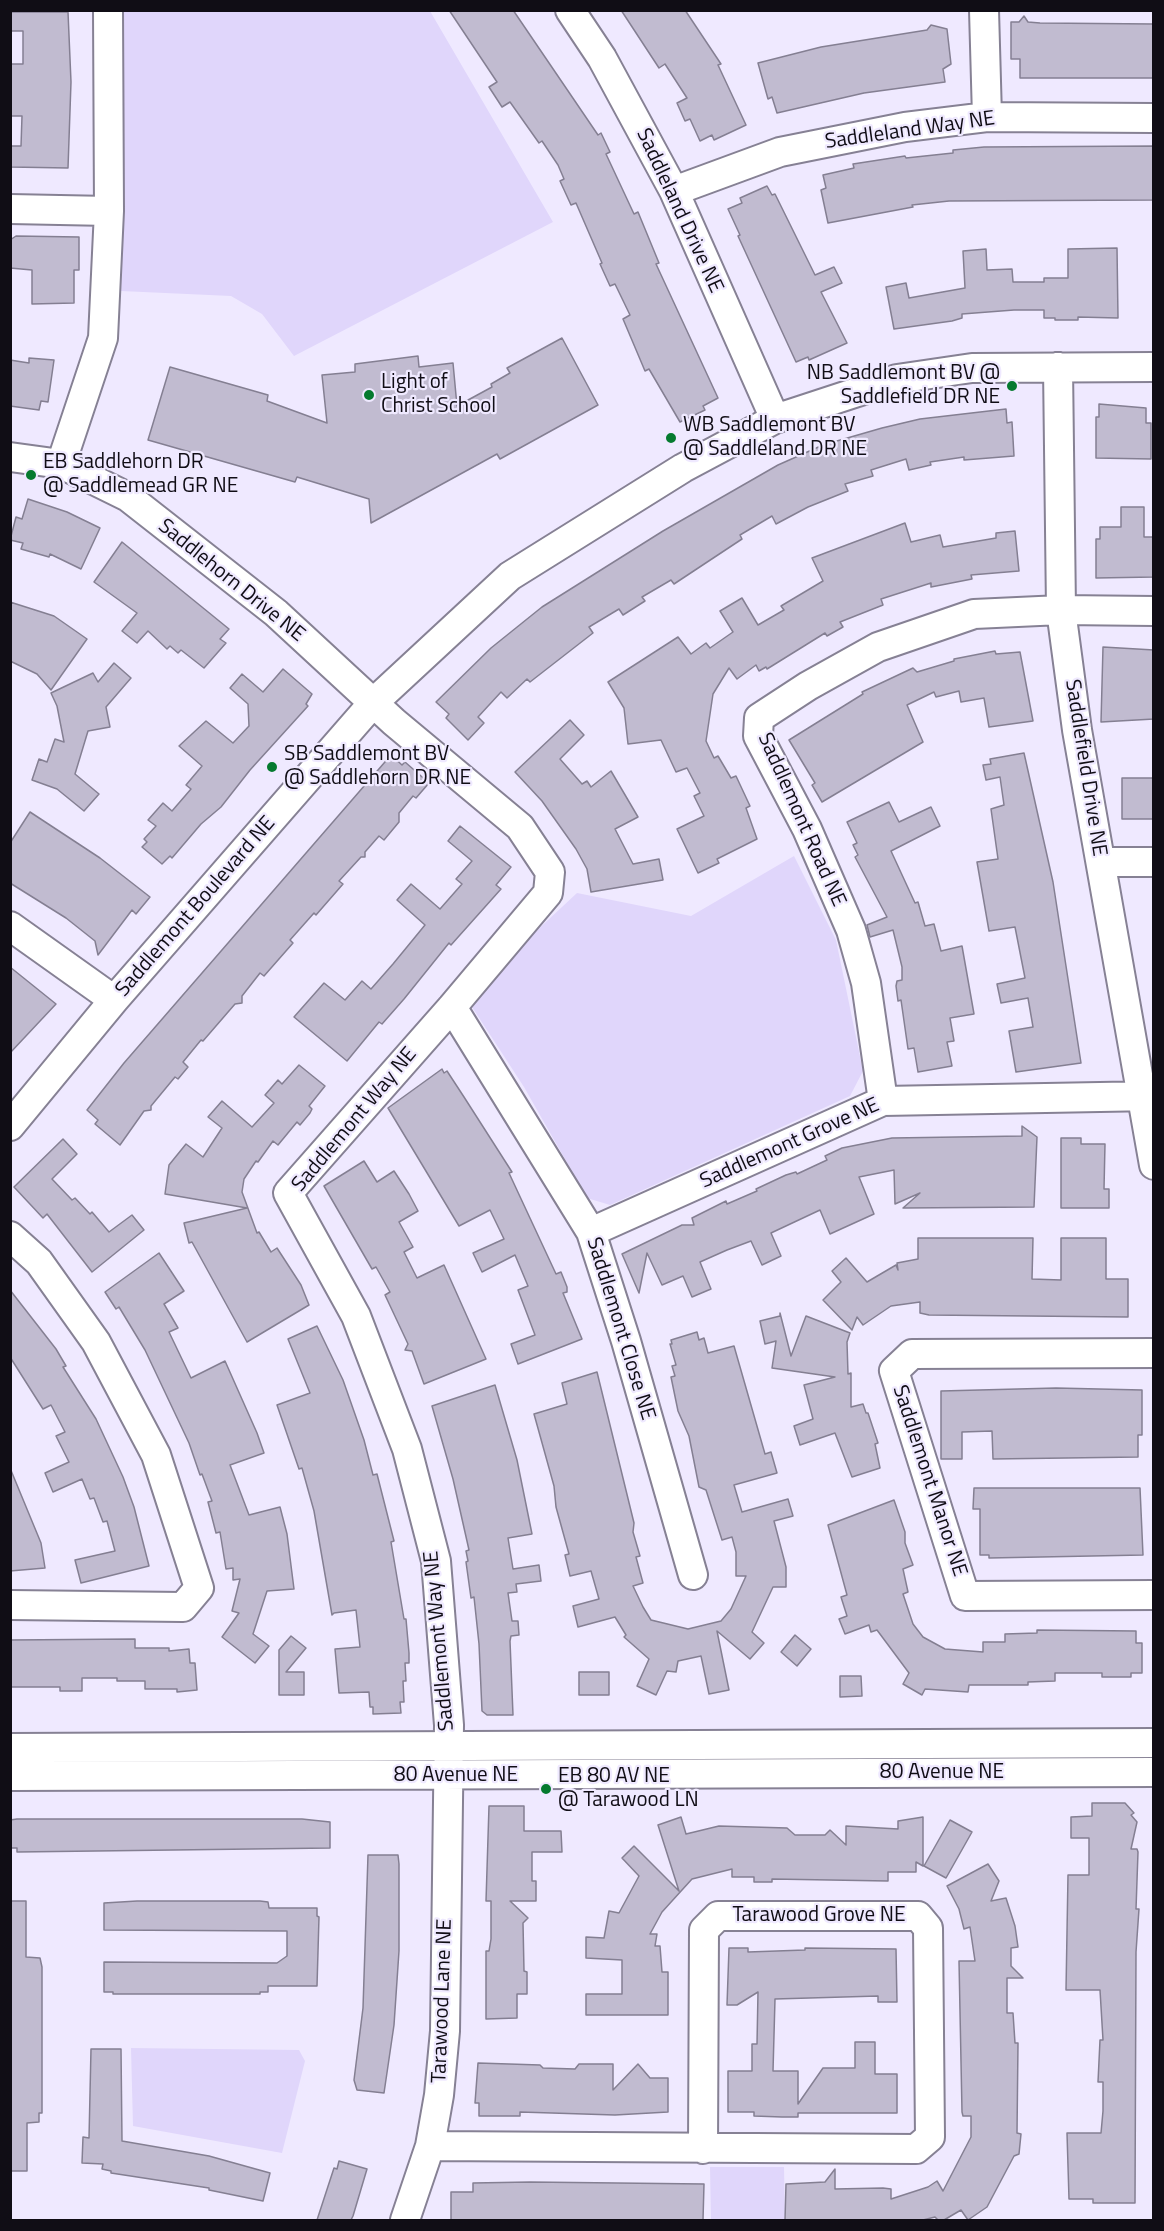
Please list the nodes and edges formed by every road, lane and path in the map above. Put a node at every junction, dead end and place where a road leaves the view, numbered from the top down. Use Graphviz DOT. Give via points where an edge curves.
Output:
graph roads {
  1 [pos="108,10"];
  2 [pos="570,10"];
  3 [pos="984,10"];
  4 [pos="987,117"];
  5 [pos="1154,118"];
  6 [pos="674,191"];
  7 [pos="10,209"];
  8 [pos="109,211"];
  9 [pos="1058,367"];
  10 [pos="1154,368"];
  11 [pos="775,419"];
  12 [pos="10,457"];
  13 [pos="61,464"];
  14 [pos="1061,610"];
  15 [pos="1154,611"];
  16 [pos="373,703"];
  17 [pos="1101,862"];
  18 [pos="1154,862"];
  19 [pos="10,926"];
  20 [pos="114,1000"];
  21 [pos="452,1007"];
  22 [pos="1148,1096"];
  23 [pos="883,1101"];
  24 [pos="10,1126"];
  25 [pos="1154,1165"];
  26 [pos="591,1232"];
  27 [pos="10,1236"];
  28 [pos="1154,1353"];
  29 [pos="693,1575"];
  30 [pos="1154,1595"];
  31 [pos="10,1605"];
  32 [pos="1154,1743"];
  33 [pos="448,1746"];
  34 [pos="10,1748"];
  35 [pos="1154,1772"];
  36 [pos="10,1776"];
  37 [pos="448,1776"];
  38 [pos="429,2146"];
  39 [pos="703,2150"];
  40 [pos="405,2220"];
  1 -- 8 [label="street"];
  2 -- 6 [label="street, Saddleland Drive NE" via="602,58"];
  3 -- 4 [label="street"];
  4 -- 5 [label="street, Saddleland Way NE"];
  4 -- 6 [label="street, Saddleland Way NE" via="905,127 780,152"];
  6 -- 11 [label="street, Saddleland Drive NE"];
  7 -- 8 [label="street"];
  8 -- 13 [label="street" via="103,338"];
  9 -- 10 [label="street, Saddlemont Boulevard NE"];
  9 -- 11 [label="street, Saddlemont Boulevard NE" via="927,373"];
  9 -- 14 [label="street, Saddlefield Drive NE"];
  11 -- 16 [label="street, Saddlemont Boulevard NE" via="683,468 510,576"];
  12 -- 13 [label="street, Saddlehorn Drive NE"];
  13 -- 16 [label="street, Saddlehorn Drive NE" via="128,497 276,613"];
  14 -- 15 [label="street"];
  14 -- 17 [label="street, Saddlefield Drive NE" via="1077,730"];
  14 -- 23 [label="street, Saddlemont Road NE" via="974,614 878,647 759,718 758,736 807,829 850,930 866,983"];
  16 -- 20 [label="street, Saddlemont Boulevard NE"];
  16 -- 21 [label="street, Saddlemont Way NE" via="520,827 550,872 548,893"];
  17 -- 18 [label="street"];
  17 -- 22 [label="street, Saddlefield Drive NE"];
  19 -- 20 [label="street"];
  20 -- 24 [label="street, Saddlemont Boulevard NE"];
  21 -- 26 [label="street, Saddlemont Close NE"];
  21 -- 33 [label="street, Saddlemont Way NE" via="288,1192 356,1316 407,1449 436,1561"];
  22 -- 23 [label="street, Saddlemont Grove NE"];
  22 -- 25 [label="street, Saddlefield Drive NE"];
  23 -- 26 [label="street, Saddlemont Grove NE"];
  26 -- 29 [label="street, Saddlemont Close NE"];
  27 -- 31 [label="street" via="39,1262 96,1342 156,1455 199,1588 183,1607"];
  28 -- 30 [label="street, Saddlemont Manor NE" via="912,1354 894,1371 966,1596"];
  32 -- 33 [label="street, 80 Avenue NE"];
  33 -- 34 [label="street, 80 Avenue NE"];
  33 -- 37 [label="street, Saddlemont Way NE"];
  35 -- 37 [label="street, 80 Avenue NE"];
  36 -- 37 [label="street, 80 Avenue NE"];
  37 -- 38 [label="street, Tarawood Lane NE" via="445,2031"];
  38 -- 39 [label="street, Tarawood Grove NE"];
  38 -- 40 [label="street, Tarawood Lane NE"];
  39 -- 39 [label="street, Tarawood Grove NE" via="916,2149 930,2137 928,1928 918,1916 718,1916 704,1930"];
}
